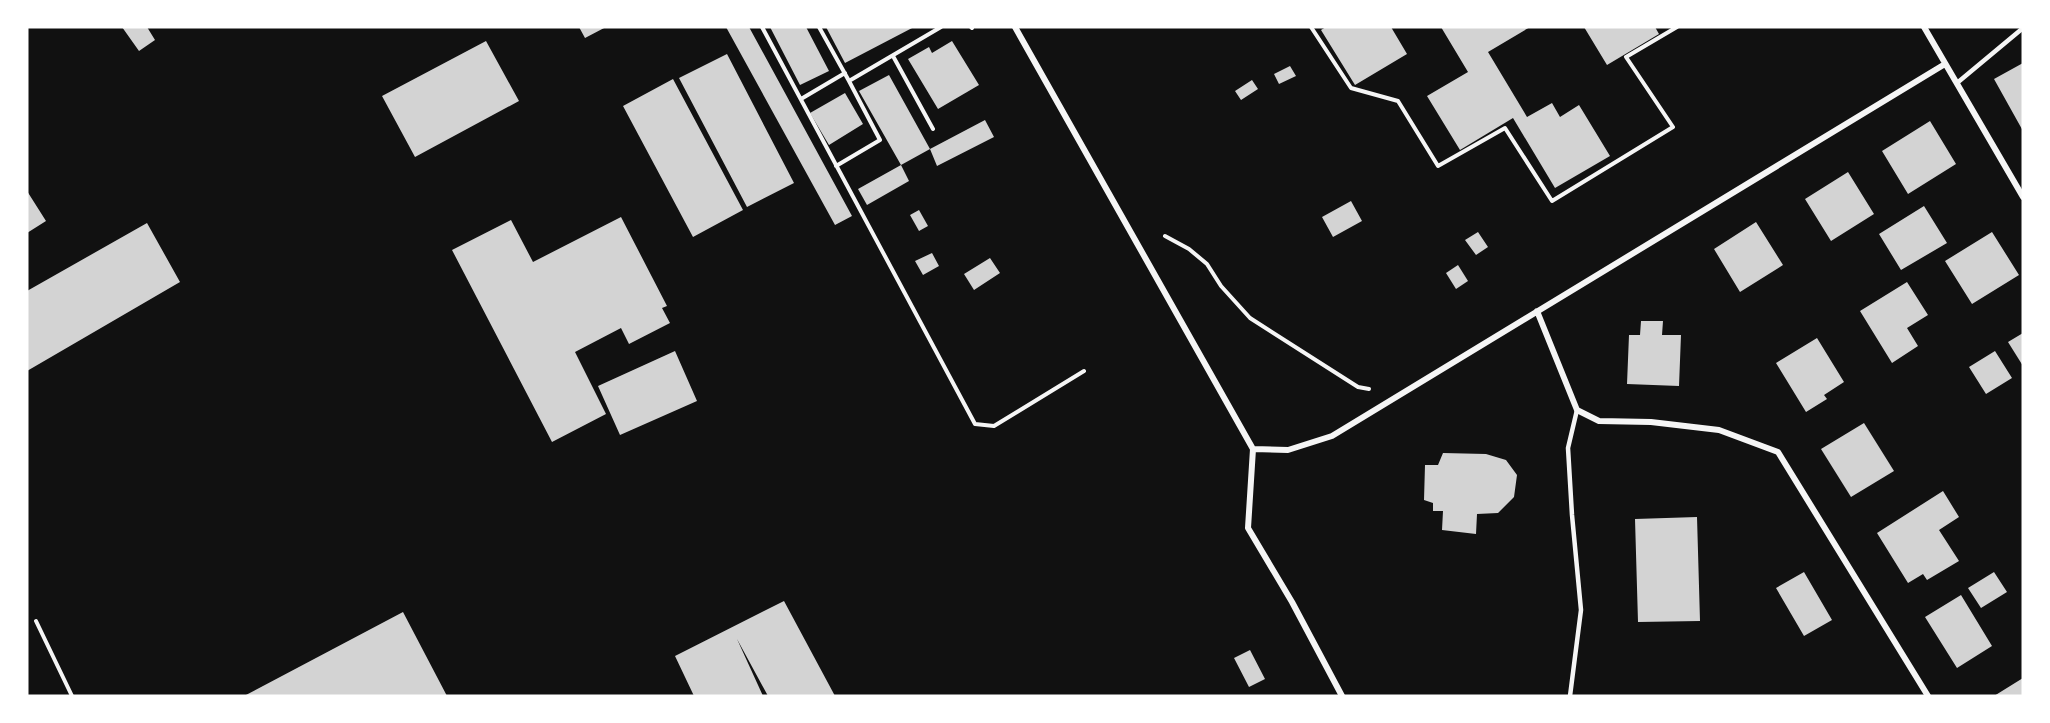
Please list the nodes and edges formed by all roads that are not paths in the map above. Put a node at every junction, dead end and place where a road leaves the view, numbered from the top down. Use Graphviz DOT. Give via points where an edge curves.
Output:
graph roads {
  1 [pos="1015,27"];
  2 [pos="1924,27"];
  3 [pos="2023,28"];
  4 [pos="1945,64"];
  5 [pos="1957,83"];
  6 [pos="2023,197"];
  7 [pos="1537,311"];
  8 [pos="1577,410"];
  9 [pos="1253,450"];
  10 [pos="1342,696"];
  11 [pos="1570,696"];
  12 [pos="1928,696"];
  1 -- 9 [label="street"];
  2 -- 4 [label="street"];
  3 -- 5 [label="lane"];
  4 -- 5 [label="street"];
  4 -- 7 [label="street"];
  5 -- 6 [label="street"];
  7 -- 8 [label="street"];
  7 -- 9 [label="street" via="1332,436 1288,450"];
  8 -- 11 [label="lane" via="1568,448 1581,610"];
  8 -- 12 [label="street" via="1599,421 1719,430 1778,452"];
  9 -- 10 [label="street" via="1248,528"];
}
